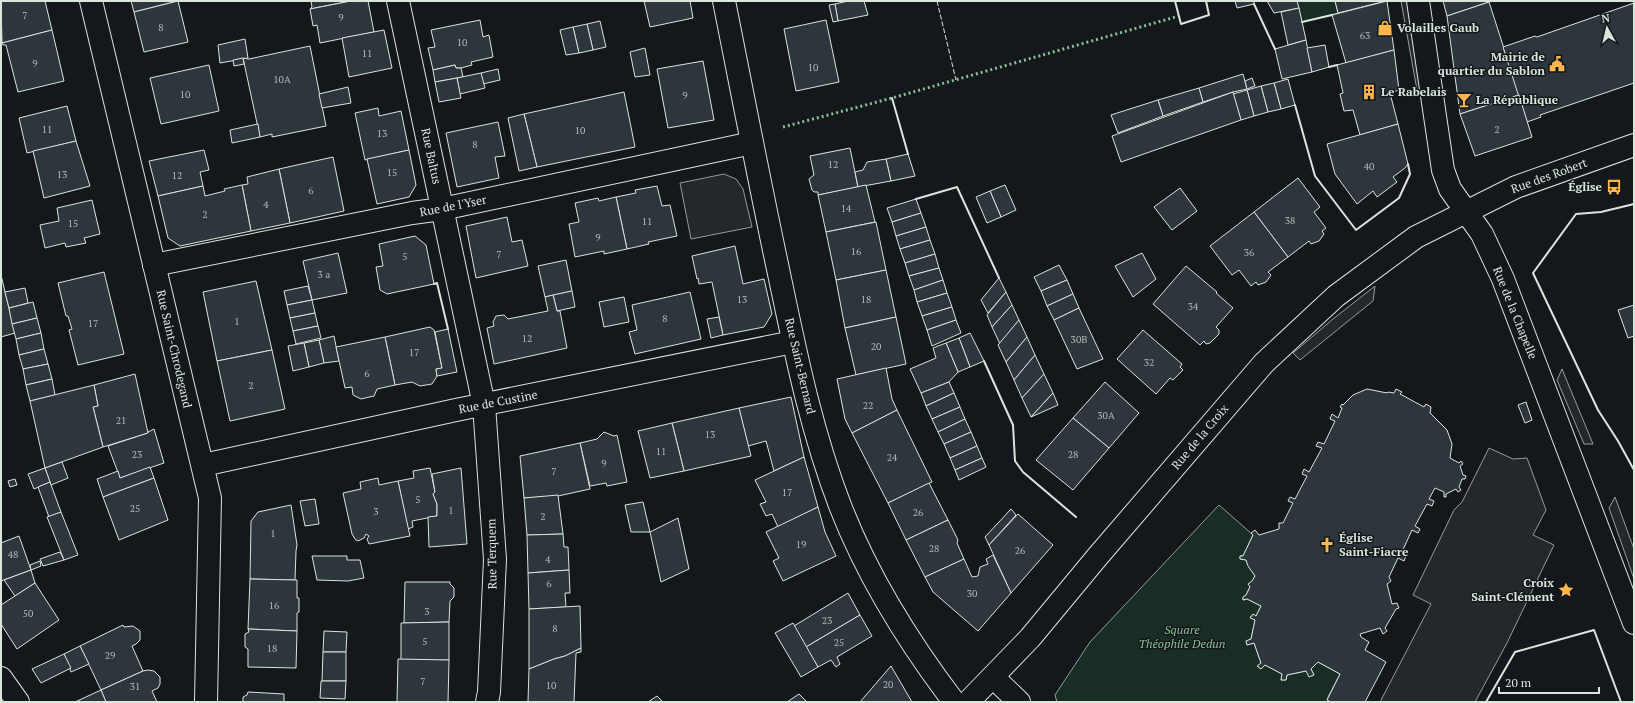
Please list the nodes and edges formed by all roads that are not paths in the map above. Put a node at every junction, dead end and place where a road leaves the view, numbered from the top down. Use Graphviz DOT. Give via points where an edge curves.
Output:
graph roads {
  1 [pos="91,1"];
  2 [pos="398,1"];
  3 [pos="724,1"];
  4 [pos="1418,1"];
  5 [pos="752,143"];
  6 [pos="1634,145"];
  7 [pos="442,209"];
  8 [pos="1466,212"];
  9 [pos="154,265"];
  10 [pos="793,342"];
  11 [pos="484,405"];
  12 [pos="203,465"];
  13 [pos="1634,623"];
  14 [pos="993,677"];
  15 [pos="1,678"];
  16 [pos="18,702"];
  17 [pos="206,702"];
  18 [pos="487,702"];
  19 [pos="954,702"];
  20 [pos="968,702"];
  21 [pos="1019,702"];
  1 -- 9 [label="street, Rue Saint-Chrodegand"];
  2 -- 7 [label="street, Rue Baltus"];
  3 -- 5 [label="street, Rue Saint-Bernard"];
  4 -- 8 [label="street, Rue de la Chapelle" via="1443,170 1450,189"];
  5 -- 7 [label="street, Rue de l'Yser"];
  5 -- 10 [label="street, Rue Saint-Bernard"];
  6 -- 8 [label="street, Rue des Robert" via="1516,187"];
  7 -- 9 [label="street, Rue de l'Yser"];
  7 -- 11 [label="street, Rue Baltus"];
  8 -- 13 [label="street, Rue de la Chapelle" via="1482,234 1503,279"];
  8 -- 14 [label="street, Rue de la Croix" via="1416,237 1336,296 1264,362 1030,638"];
  9 -- 12 [label="street, Rue Saint-Chrodegand"];
  10 -- 11 [label="street, Rue de Custine"];
  10 -- 19 [label="street, Rue Saint-Bernard" via="824,461 841,509 864,561 912,644"];
  11 -- 12 [label="street, Rue de Custine"];
  11 -- 18 [label="street, Rue Terquem" via="495,558"];
  12 -- 17 [label="street, Rue Saint-Chrodegand" via="210,498"];
  14 -- 20 [label="street, Rue de la Croix"];
  14 -- 21 [label="street"];
  15 -- 16 [label="street"];
}
